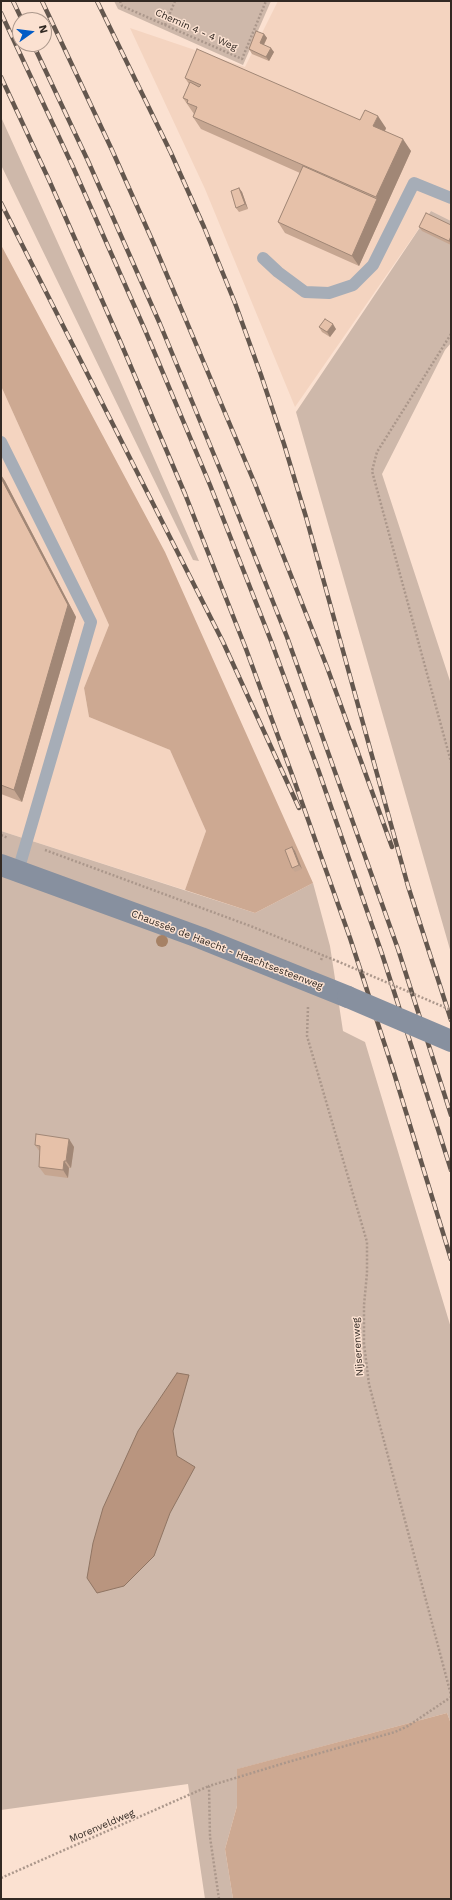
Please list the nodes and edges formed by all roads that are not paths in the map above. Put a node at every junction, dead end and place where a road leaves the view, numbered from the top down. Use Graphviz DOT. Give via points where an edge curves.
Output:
graph roads {
  1 [pos="451,198"];
  2 [pos="263,258"];
  3 [pos="1,442"];
  4 [pos="9,868"];
  5 [pos="451,1042"];
  1 -- 2 [label="lane" via="414,183 373,265 353,285 329,293 305,292"];
  3 -- 4 [label="lane" via="91,622 25,843"];
  4 -- 5 [label="main road, Chaussée de Haecht - Haachtsesteenweg, bridge" via="201,938"];
}
